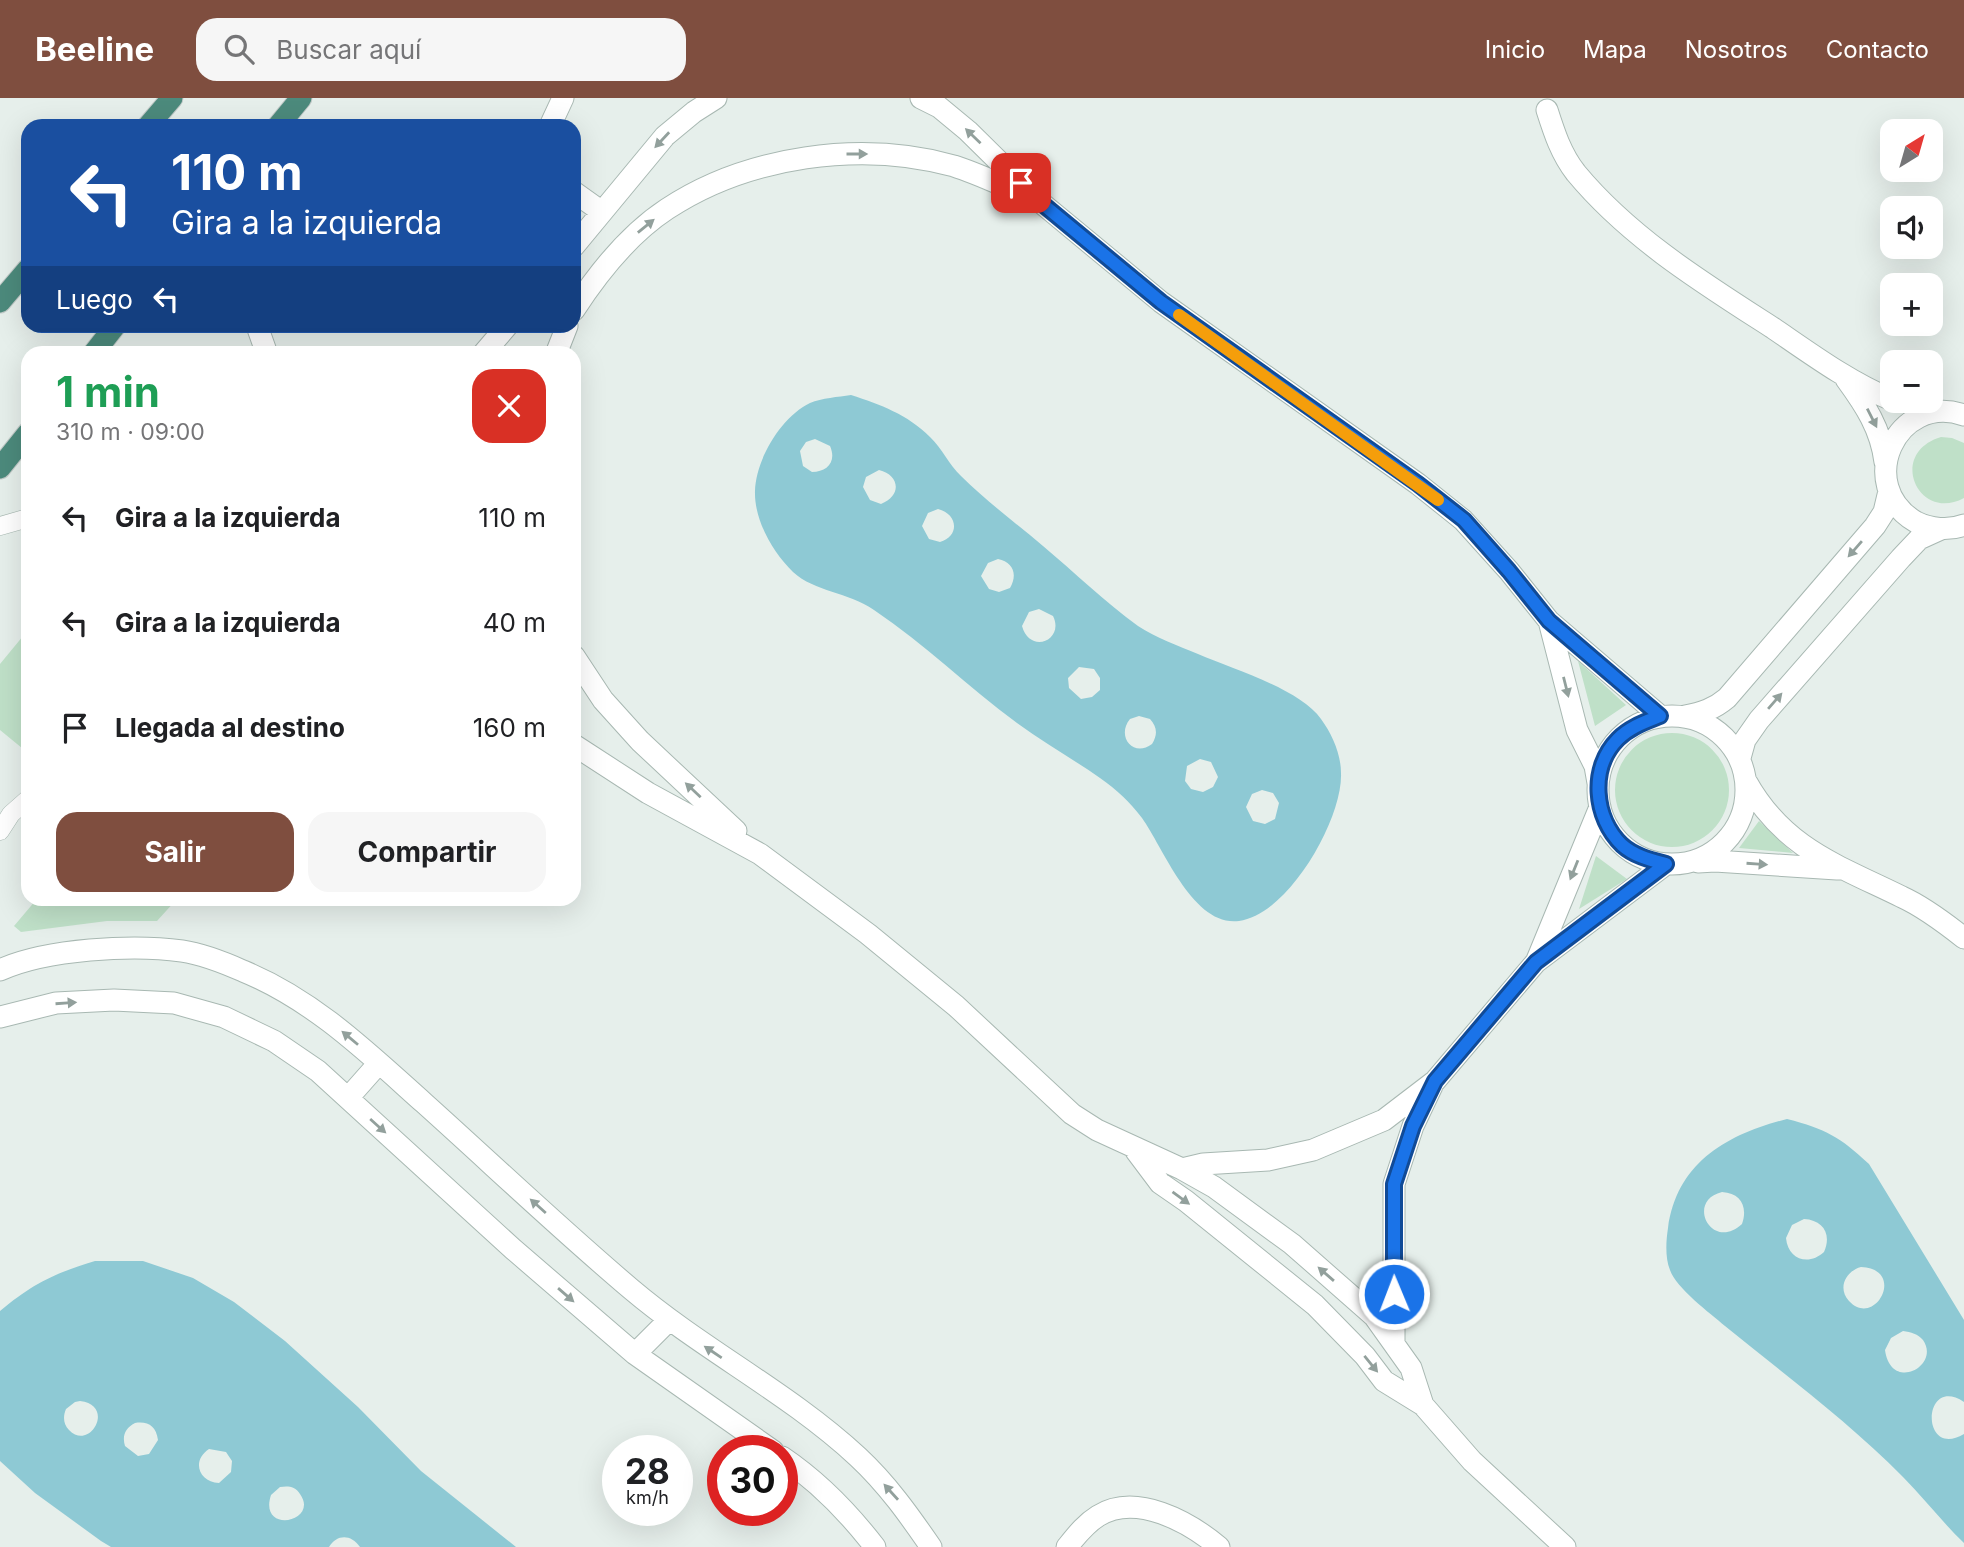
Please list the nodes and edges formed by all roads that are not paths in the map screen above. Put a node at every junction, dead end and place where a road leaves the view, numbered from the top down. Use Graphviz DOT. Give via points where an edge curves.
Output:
graph roads {
  1 [pos="172,98"];
  2 [pos="301,98"];
  3 [pos="563,98"];
  4 [pos="716,98"];
  5 [pos="921,98"];
  6 [pos="1547,110"];
  7 [pos="154,119"];
  8 [pos="284,119"];
  9 [pos="553,119"];
  10 [pos="581,197"];
  11 [pos="1039,201"];
  12 [pos="601,212"];
  13 [pos="581,237"];
  14 [pos="581,261"];
  15 [pos="598,275"];
  16 [pos="21,277"];
  17 [pos="581,300"];
  18 [pos="0,302"];
  19 [pos="1842,374"];
  20 [pos="1880,393"];
  21 [pos="1943,411"];
  22 [pos="1933,413"];
  23 [pos="1964,415"];
  24 [pos="21,442"];
  25 [pos="0,468"];
  26 [pos="1885,469"];
  27 [pos="1889,491"];
  28 [pos="21,520"];
  29 [pos="0,526"];
  30 [pos="1957,527"];
  31 [pos="1549,621"];
  32 [pos="581,667"];
  33 [pos="1660,716"];
  34 [pos="1685,716"];
  35 [pos="581,750"];
  36 [pos="1740,758"];
  37 [pos="1746,781"];
  38 [pos="1598,784"];
  39 [pos="21,805"];
  40 [pos="1600,807"];
  41 [pos="0,831"];
  42 [pos="760,854"];
  43 [pos="1689,863"];
  44 [pos="1666,864"];
  45 [pos="1840,869"];
  46 [pos="1964,939"];
  47 [pos="1536,962"];
  48 [pos="0,970"];
  49 [pos="0,1017"];
  50 [pos="379,1063"];
  51 [pos="1435,1081"];
  52 [pos="348,1098"];
  53 [pos="1135,1149"];
  54 [pos="1182,1168"];
  55 [pos="669,1320"];
  56 [pos="1394,1342"];
  57 [pos="635,1354"];
  58 [pos="1423,1405"];
  59 [pos="750,1435"];
  60 [pos="798,1468"];
  61 [pos="875,1547"];
  62 [pos="931,1547"];
  63 [pos="1066,1547"];
  64 [pos="1219,1547"];
  65 [pos="1564,1547"];
  1 -- 7 [label="highway"];
  2 -- 8 [label="highway"];
  3 -- 9 [label="street"];
  4 -- 12 [label="street, one-way" via="665,136"];
  11 -- 5 [label="street, one-way" via="968,131"];
  6 -- 19 [label="street" via="1558,144 1575,171 1620,219 1695,278"];
  10 -- 12 [label="street"];
  15 -- 11 [label="street, one-way" via="634,235 667,209 749,170 797,158 885,154 922,159 955,167"];
  11 -- 31 [label="street" via="1161,302 1464,520"];
  12 -- 13 [label="street"];
  14 -- 15 [label="street"];
  15 -- 17 [label="street"];
  16 -- 18 [label="highway"];
  19 -- 20 [label="street"];
  19 -- 26 [label="street, one-way" via="1874,420 1883,444"];
  21 -- 23 [label="street"];
  22 -- 26 [label="street" via="1908,424 1895,437"];
  24 -- 25 [label="highway"];
  26 -- 27 [label="street"];
  27 -- 30 [label="street" via="1897,506 1923,525"];
  27 -- 34 [label="street, one-way" via="1875,526 1727,698 1716,708"];
  28 -- 29 [label="lane"];
  36 -- 30 [label="street, one-way" via="1745,740 1759,720 1919,539"];
  31 -- 33 [label="street"];
  31 -- 38 [label="street, one-way" via="1577,730 1595,766"];
  42 -- 32 [label="street, one-way" via="640,741 603,700"];
  33 -- 34 [label="street"];
  33 -- 38 [label="street" via="1637,724 1617,739 1604,760"];
  34 -- 36 [label="street" via="1707,724"];
  35 -- 42 [label="street" via="648,793"];
  36 -- 37 [label="street"];
  37 -- 43 [label="street" via="1746,803 1727,841 1710,855"];
  37 -- 45 [label="street" via="1772,818 1802,845"];
  38 -- 40 [label="street"];
  39 -- 41 [label="lane"];
  40 -- 44 [label="street" via="1609,829 1624,846 1644,859"];
  40 -- 47 [label="street, one-way"];
  42 -- 53 [label="street" via="956,1006 1072,1114"];
  43 -- 44 [label="street"];
  43 -- 45 [label="street, one-way"];
  44 -- 47 [label="street"];
  45 -- 46 [label="street" via="1904,898"];
  47 -- 51 [label="street"];
  50 -- 48 [label="street, one-way" via="298,998 243,971 184,951 114,949 63,954"];
  49 -- 52 [label="street, one-way" via="57,1003 174,1003 224,1017 274,1041"];
  50 -- 52 [label="street"];
  55 -- 50 [label="street, one-way"];
  51 -- 54 [label="street" via="1384,1120 1312,1150 1268,1160"];
  51 -- 56 [label="street" via="1413,1126 1394,1184"];
  52 -- 57 [label="street, one-way" via="513,1250"];
  53 -- 54 [label="street"];
  53 -- 58 [label="street, one-way" via="1160,1183 1315,1305 1384,1381"];
  56 -- 54 [label="street, one-way" via="1374,1316 1292,1244"];
  55 -- 57 [label="street"];
  62 -- 55 [label="street, one-way" via="897,1497 860,1458"];
  56 -- 58 [label="street" via="1411,1368"];
  57 -- 59 [label="street"];
  58 -- 65 [label="street" via="1472,1461"];
  60 -- 61 [label="street" via="838,1503"];
  63 -- 64 [label="street" via="1101,1514 1125,1509 1151,1509"];
}
